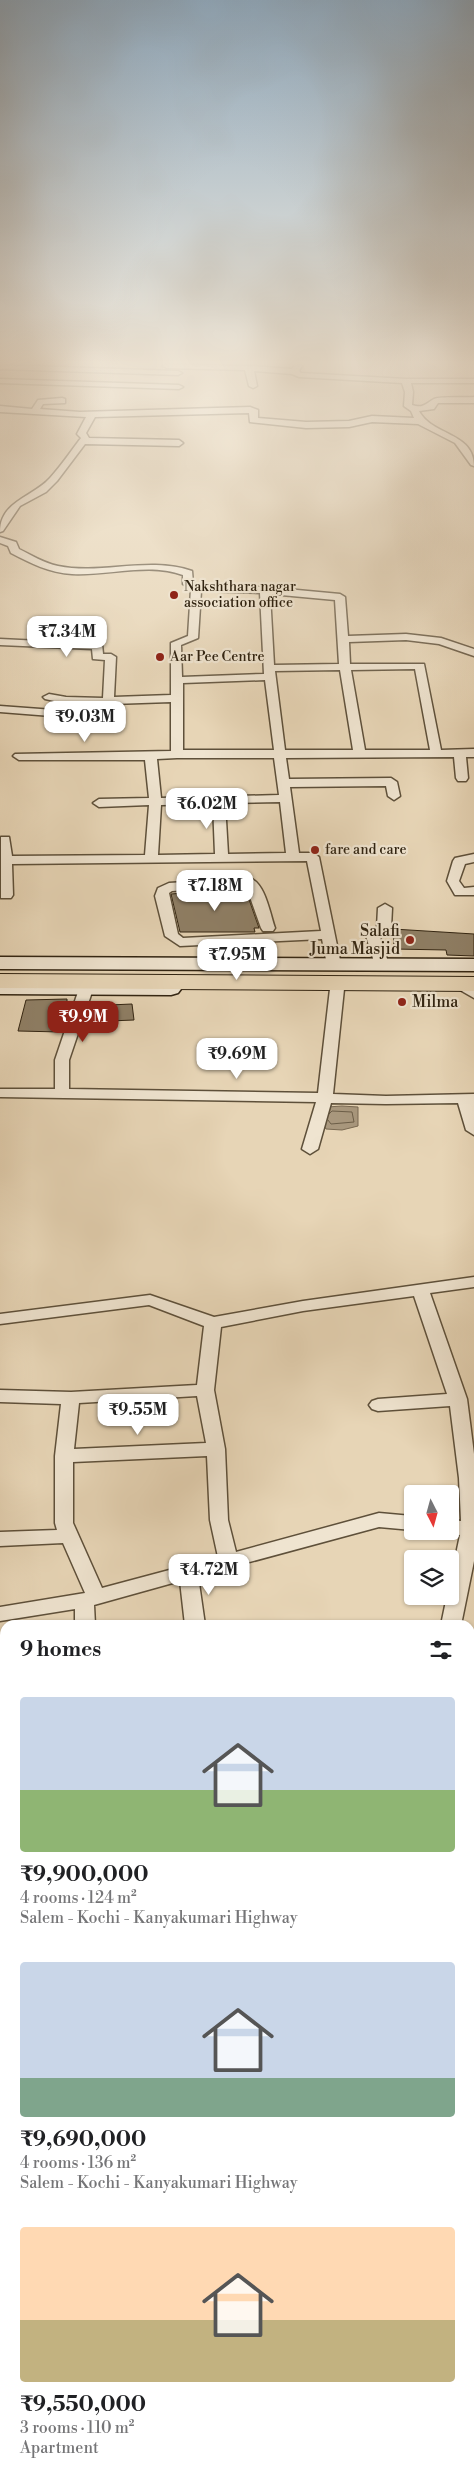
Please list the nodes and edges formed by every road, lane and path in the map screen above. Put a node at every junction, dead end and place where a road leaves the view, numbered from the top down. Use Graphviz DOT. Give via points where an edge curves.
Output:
graph roads {
  1 [pos="54,479"];
  2 [pos="0,529"];
  3 [pos="0,540"];
  4 [pos="196,588"];
  5 [pos="265,590"];
  6 [pos="343,639"];
  7 [pos="0,642"];
  8 [pos="474,653"];
  9 [pos="345,667"];
  10 [pos="270,672"];
  11 [pos="177,680"];
  12 [pos="49,697"];
  13 [pos="177,698"];
  14 [pos="66,700"];
  15 [pos="108,701"];
  16 [pos="0,709"];
  17 [pos="58,714"];
  18 [pos="474,753"];
  19 [pos="177,754"];
  20 [pos="436,754"];
  21 [pos="460,754"];
  22 [pos="280,755"];
  23 [pos="360,755"];
  24 [pos="19,756"];
  25 [pos="151,756"];
  26 [pos="462,778"];
  27 [pos="284,782"];
  28 [pos="394,796"];
  29 [pos="286,798"];
  30 [pos="220,800"];
  31 [pos="155,802"];
  32 [pos="99,803"];
  33 [pos="5,840"];
  34 [pos="293,857"];
  35 [pos="151,858"];
  36 [pos="222,858"];
  37 [pos="474,858"];
  38 [pos="6,860"];
  39 [pos="474,891"];
  40 [pos="6,896"];
  41 [pos="385,908"];
  42 [pos="268,928"];
  43 [pos="328,935"];
  44 [pos="0,963"];
  45 [pos="334,965"];
  46 [pos="382,965"];
  47 [pos="474,965"];
  48 [pos="0,972"];
  49 [pos="0,981"];
  50 [pos="473,986"];
  51 [pos="0,988"];
  52 [pos="86,989"];
  53 [pos="336,989"];
  54 [pos="0,1093"];
  55 [pos="62,1094"];
  56 [pos="325,1098"];
  57 [pos="469,1098"];
  58 [pos="474,1130"];
  59 [pos="310,1149"];
  60 [pos="474,1282"];
  61 [pos="420,1290"];
  62 [pos="0,1319"];
  63 [pos="213,1324"];
  64 [pos="205,1390"];
  65 [pos="0,1396"];
  66 [pos="71,1398"];
  67 [pos="458,1399"];
  68 [pos="378,1405"];
  69 [pos="216,1449"];
  70 [pos="64,1456"];
  71 [pos="404,1523"];
  72 [pos="459,1528"];
  73 [pos="473,1529"];
  74 [pos="70,1536"];
  75 [pos="0,1539"];
  76 [pos="229,1561"];
  77 [pos="188,1572"];
  78 [pos="90,1598"];
  79 [pos="0,1614"];
  80 [pos="86,1620"];
  81 [pos="194,1620"];
  82 [pos="452,1620"];
  1 -- 2 [label="street" via="43,490 17,504"];
  3 -- 4 [label="street" via="13,544 14,551 56,569 182,570 188,573 188,584"];
  4 -- 5 [label="street"];
  4 -- 11 [label="street" via="193,638 176,644"];
  5 -- 6 [label="street" via="340,597"];
  5 -- 10 [label="street"];
  6 -- 8 [label="street" via="414,638 440,641"];
  6 -- 9 [label="street"];
  7 -- 15 [label="street" via="98,646 96,657 111,658"];
  9 -- 10 [label="street"];
  9 -- 20 [label="street" via="420,666"];
  9 -- 23 [label="street"];
  10 -- 11 [label="street"];
  10 -- 22 [label="street"];
  11 -- 13 [label="street"];
  12 -- 14 [label="street"];
  13 -- 15 [label="street"];
  13 -- 19 [label="street"];
  14 -- 15 [label="street"];
  14 -- 17 [label="street"];
  15 -- 17 [label="street" via="102,717"];
  16 -- 17 [label="street"];
  18 -- 21 [label="street"];
  19 -- 22 [label="street"];
  19 -- 25 [label="street"];
  20 -- 21 [label="street"];
  20 -- 23 [label="street"];
  21 -- 26 [label="street"];
  22 -- 23 [label="street"];
  22 -- 27 [label="street"];
  24 -- 25 [label="street"];
  25 -- 31 [label="street"];
  27 -- 28 [label="street" via="391,782"];
  27 -- 29 [label="street"];
  29 -- 30 [label="street"];
  29 -- 34 [label="street"];
  30 -- 31 [label="street"];
  30 -- 36 [label="street"];
  31 -- 32 [label="street"];
  31 -- 35 [label="street"];
  33 -- 38 [label="street"];
  34 -- 36 [label="street"];
  34 -- 43 [label="street" via="313,857"];
  35 -- 36 [label="street"];
  35 -- 38 [label="street"];
  37 -- 39 [label="street" via="459,861 453,881 460,892"];
  38 -- 40 [label="street"];
  41 -- 46 [label="street" via="384,928 373,936"];
  42 -- 43 [label="street" via="249,882 163,891 172,936 180,942"];
  43 -- 45 [label="street"];
  44 -- 45 [label="street"];
  45 -- 46 [label="street"];
  46 -- 47 [label="street"];
  48 -- 50 [label="highway"];
  49 -- 50 [label="highway"];
  50 -- 53 [label="street"];
  51 -- 52 [label="street"];
  52 -- 53 [label="street"];
  52 -- 55 [label="street" via="62,1060"];
  53 -- 56 [label="street"];
  54 -- 55 [label="street"];
  55 -- 56 [label="street"];
  56 -- 57 [label="street"];
  56 -- 59 [label="street"];
  57 -- 58 [label="street"];
  60 -- 61 [label="street"];
  61 -- 63 [label="street" via="303,1306"];
  61 -- 67 [label="street"];
  62 -- 63 [label="street" via="150,1300"];
  63 -- 64 [label="street"];
  64 -- 66 [label="street"];
  64 -- 69 [label="street"];
  65 -- 66 [label="street"];
  66 -- 70 [label="street"];
  67 -- 68 [label="street"];
  67 -- 73 [label="street"];
  69 -- 70 [label="street"];
  69 -- 76 [label="street" via="219,1520"];
  70 -- 74 [label="street" via="64,1524"];
  71 -- 76 [label="street" via="379,1520"];
  72 -- 73 [label="street"];
  73 -- 82 [label="street"];
  74 -- 75 [label="street"];
  74 -- 78 [label="street"];
  76 -- 77 [label="street"];
  77 -- 78 [label="street"];
  77 -- 81 [label="street"];
  78 -- 79 [label="street"];
  78 -- 80 [label="street"];
}
